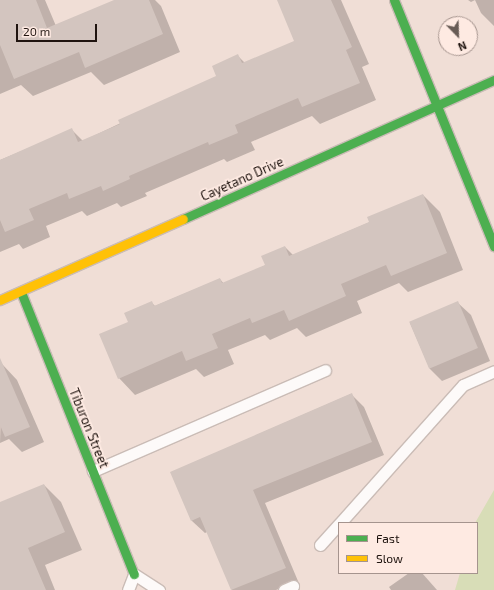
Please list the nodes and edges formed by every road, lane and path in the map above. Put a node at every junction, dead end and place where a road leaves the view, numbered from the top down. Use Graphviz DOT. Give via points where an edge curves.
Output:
graph roads {
  1 [pos="394,0"];
  2 [pos="494,80"];
  3 [pos="436,108"];
  4 [pos="494,246"];
  5 [pos="21,292"];
  6 [pos="0,300"];
  7 [pos="325,370"];
  8 [pos="494,371"];
  9 [pos="92,471"];
  10 [pos="342,522"];
  11 [pos="338,526"];
  12 [pos="320,545"];
  13 [pos="134,574"];
  14 [pos="128,590"];
  15 [pos="159,590"];
  1 -- 3 [label="street"];
  2 -- 3 [label="street, Cayetano Drive"];
  3 -- 4 [label="street"];
  3 -- 5 [label="street, Cayetano Drive"];
  5 -- 6 [label="street, Cayetano Drive"];
  5 -- 9 [label="street, Tiburon Street"];
  7 -- 9 [label="lane"];
  8 -- 10 [label="lane" via="463,385"];
  9 -- 13 [label="street, Tiburon Street"];
  11 -- 12 [label="lane"];
  13 -- 14 [label="lane"];
  13 -- 15 [label="lane"];
}
